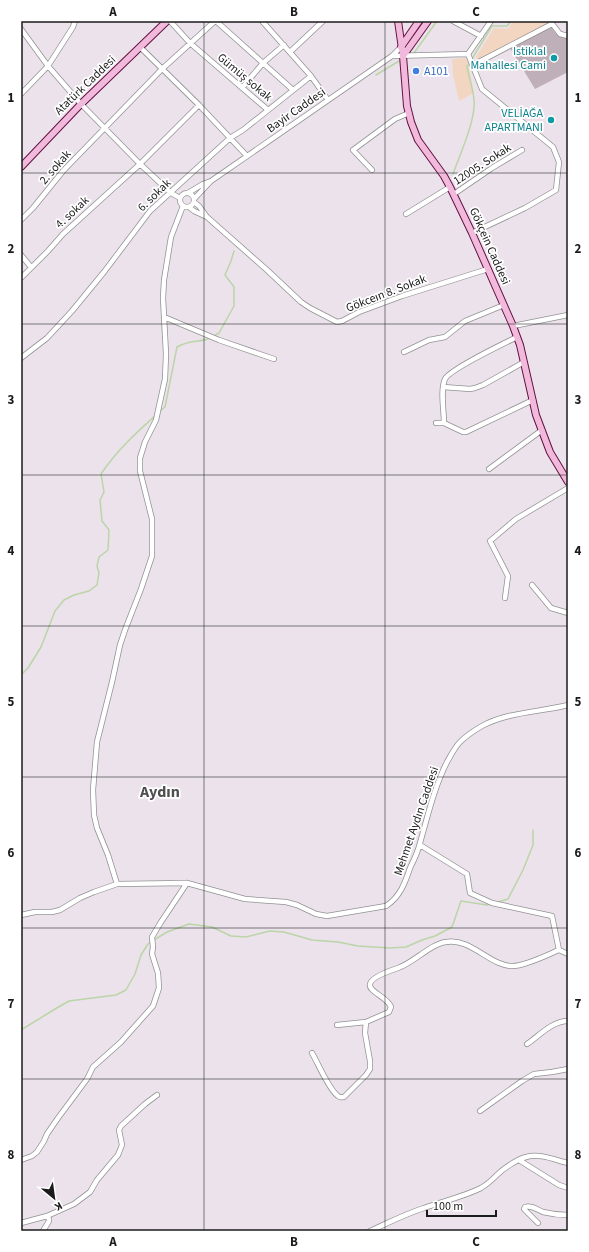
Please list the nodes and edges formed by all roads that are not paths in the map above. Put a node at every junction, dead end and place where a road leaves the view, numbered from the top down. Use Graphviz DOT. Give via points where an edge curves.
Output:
graph roads {
  1 [pos="75,21"];
  2 [pos="167,21"];
  3 [pos="170,21"];
  4 [pos="216,21"];
  5 [pos="322,21"];
  6 [pos="398,21"];
  7 [pos="419,21"];
  8 [pos="428,21"];
  9 [pos="453,21"];
  10 [pos="491,21"];
  11 [pos="264,22"];
  12 [pos="551,22"];
  13 [pos="21,29"];
  14 [pos="480,36"];
  15 [pos="568,36"];
  16 [pos="190,43"];
  17 [pos="284,45"];
  18 [pos="140,47"];
  19 [pos="401,47"];
  20 [pos="290,52"];
  21 [pos="468,54"];
  22 [pos="392,56"];
  23 [pos="403,56"];
  24 [pos="472,63"];
  25 [pos="263,64"];
  26 [pos="48,66"];
  27 [pos="162,70"];
  28 [pos="311,76"];
  29 [pos="242,88"];
  30 [pos="293,90"];
  31 [pos="21,94"];
  32 [pos="328,100"];
  33 [pos="81,104"];
  34 [pos="199,106"];
  35 [pos="268,110"];
  36 [pos="409,113"];
  37 [pos="105,129"];
  38 [pos="230,138"];
  39 [pos="522,150"];
  40 [pos="247,156"];
  41 [pos="140,164"];
  42 [pos="21,167"];
  43 [pos="372,170"];
  44 [pos="211,181"];
  45 [pos="450,187"];
  46 [pos="171,193"];
  47 [pos="188,193"];
  48 [pos="454,194"];
  49 [pos="180,198"];
  50 [pos="194,200"];
  51 [pos="183,206"];
  52 [pos="190,207"];
  53 [pos="406,214"];
  54 [pos="207,217"];
  55 [pos="21,220"];
  56 [pos="472,233"];
  57 [pos="21,255"];
  58 [pos="32,268"];
  59 [pos="488,269"];
  60 [pos="21,278"];
  61 [pos="504,305"];
  62 [pos="568,315"];
  63 [pos="164,317"];
  64 [pos="513,326"];
  65 [pos="517,337"];
  66 [pos="404,352"];
  67 [pos="21,358"];
  68 [pos="274,359"];
  69 [pos="524,362"];
  70 [pos="443,387"];
  71 [pos="533,400"];
  72 [pos="436,422"];
  73 [pos="444,422"];
  74 [pos="542,430"];
  75 [pos="489,469"];
  76 [pos="568,482"];
  77 [pos="568,488"];
  78 [pos="532,585"];
  79 [pos="505,598"];
  80 [pos="568,613"];
  81 [pos="568,705"];
  82 [pos="420,845"];
  83 [pos="187,883"];
  84 [pos="117,884"];
  85 [pos="21,915"];
  86 [pos="559,950"];
  87 [pos="568,954"];
  88 [pos="568,1021"];
  89 [pos="366,1022"];
  90 [pos="337,1025"];
  91 [pos="526,1044"];
  92 [pos="312,1053"];
  93 [pos="568,1069"];
  94 [pos="157,1095"];
  95 [pos="480,1111"];
  96 [pos="21,1160"];
  97 [pos="519,1160"];
  98 [pos="568,1163"];
  99 [pos="568,1188"];
  100 [pos="568,1215"];
  101 [pos="47,1216"];
  102 [pos="21,1223"];
  103 [pos="538,1224"];
  104 [pos="43,1231"];
  105 [pos="370,1231"];
  1 -- 26 [label="street"];
  2 -- 18 [label="street, Atatürk Caddesi"];
  3 -- 16 [label="street, Gümüş sokak"];
  4 -- 16 [label="street, 2. sokak"];
  4 -- 25 [label="street"];
  5 -- 20 [label="street"];
  6 -- 19 [label="street, Gökçein Caddesi"];
  7 -- 19 [label="street"];
  8 -- 23 [label="street"];
  9 -- 14 [label="street"];
  10 -- 14 [label="street"];
  11 -- 17 [label="street"];
  12 -- 15 [label="street" via="560,34"];
  12 -- 24 [label="street"];
  13 -- 26 [label="street"];
  14 -- 21 [label="street"];
  16 -- 27 [label="street, 2. sokak"];
  16 -- 29 [label="street, Gümüş sokak"];
  17 -- 20 [label="street"];
  17 -- 25 [label="street"];
  18 -- 27 [label="street"];
  18 -- 33 [label="street, Atatürk Caddesi"];
  19 -- 22 [label="street, Bayir Caddesi"];
  19 -- 23 [label="street, Gökçein Caddesi"];
  20 -- 28 [label="street"];
  21 -- 23 [label="street"];
  21 -- 24 [label="street"];
  22 -- 23 [label="street"];
  22 -- 32 [label="street, Bayir Caddesi"];
  23 -- 36 [label="street, Gökçein Caddesi"];
  24 -- 56 [label="street" via="482,89 552,147 559,162 556,190"];
  25 -- 29 [label="street"];
  25 -- 30 [label="street"];
  26 -- 31 [label="street"];
  26 -- 33 [label="street"];
  27 -- 34 [label="street"];
  27 -- 37 [label="street, 2. sokak"];
  28 -- 30 [label="street, Gümüş sokak"];
  28 -- 32 [label="street"];
  29 -- 35 [label="street, Gümüş sokak"];
  30 -- 35 [label="street, Gümüş sokak"];
  32 -- 40 [label="street, Bayir Caddesi"];
  33 -- 37 [label="street"];
  33 -- 42 [label="street, Atatürk Caddesi"];
  34 -- 38 [label="street"];
  34 -- 41 [label="street, 4. sokak"];
  35 -- 38 [label="street, 6. sokak"];
  36 -- 43 [label="street" via="395,119 354,150"];
  36 -- 45 [label="street, Gökçein Caddesi" via="418,140"];
  37 -- 41 [label="street"];
  37 -- 55 [label="street, 2. sokak" via="63,171"];
  38 -- 40 [label="street"];
  38 -- 46 [label="street, 6. sokak"];
  39 -- 48 [label="street, 12005. Sokak"];
  40 -- 44 [label="street, Bayir Caddesi"];
  41 -- 46 [label="street"];
  41 -- 58 [label="street, 4. sokak" via="63,234"];
  44 -- 47 [label="street, Bayir Caddesi"];
  44 -- 50 [label="street, Bayir Caddesi"];
  45 -- 48 [label="street, Gökçein Caddesi"];
  45 -- 53 [label="street"];
  46 -- 49 [label="street"];
  46 -- 67 [label="street, 6. sokak" via="150,211 72,311 47,338"];
  47 -- 49 [label="street" via="184,193"];
  47 -- 50 [label="street"];
  48 -- 56 [label="street, Gökçein Caddesi"];
  49 -- 51 [label="street"];
  50 -- 52 [label="street"];
  50 -- 54 [label="street, Gökceın 8. Sokak"];
  51 -- 52 [label="street"];
  51 -- 63 [label="street" via="171,237 164,280"];
  52 -- 54 [label="street, Gökceın 8. Sokak"];
  54 -- 59 [label="street, Gökceın 8. Sokak" via="301,302 337,322 402,296"];
  56 -- 59 [label="street, Gökçein Caddesi"];
  57 -- 58 [label="street"];
  58 -- 60 [label="street, 4. sokak"];
  59 -- 61 [label="street, Gökçein Caddesi"];
  61 -- 64 [label="street, Gökçein Caddesi"];
  61 -- 66 [label="street" via="466,321 446,337 429,340"];
  62 -- 64 [label="street"];
  63 -- 68 [label="street"];
  63 -- 84 [label="street" via="165,379 156,420 140,458 140,471 152,519 152,556 120,645 97,742 93,790 97,828"];
  64 -- 65 [label="street, Gökçein Caddesi"];
  65 -- 69 [label="street, Gökçein Caddesi"];
  65 -- 70 [label="street" via="452,372"];
  69 -- 70 [label="street" via="475,388"];
  69 -- 71 [label="street, Gökçein Caddesi"];
  70 -- 73 [label="street"];
  71 -- 73 [label="street" via="466,432"];
  71 -- 74 [label="street, Gökçein Caddesi"];
  72 -- 73 [label="street"];
  74 -- 75 [label="street"];
  74 -- 76 [label="street, Gökçein Caddesi" via="550,452"];
  77 -- 79 [label="street" via="516,520 490,541 508,576"];
  78 -- 80 [label="street" via="551,608"];
  81 -- 82 [label="street, Mehmet Aydın Caddesi" via="494,720 471,733 460,743 451,755 433,794"];
  82 -- 83 [label="street, Mehmet Aydın Caddesi" via="404,883 393,901 386,906 341,914 316,914 286,902 245,899"];
  82 -- 86 [label="street" via="467,874 470,893 499,905 552,916"];
  83 -- 84 [label="street, Mehmet Aydın Caddesi"];
  83 -- 96 [label="street" via="161,922 153,940 152,954 158,973 159,988 153,1006 121,1042 93,1067 37,1152"];
  84 -- 85 [label="street, Mehmet Aydın Caddesi" via="80,898 60,910"];
  86 -- 87 [label="street"];
  86 -- 89 [label="street" via="523,965 513,966 501,964 465,944 452,941 440,943 405,965 372,980 371,988 389,1002 391,1010"];
  88 -- 91 [label="street" via="552,1026"];
  89 -- 90 [label="street"];
  89 -- 92 [label="street" via="370,1069 344,1097 339,1097 332,1089"];
  93 -- 95 [label="street" via="534,1074"];
  94 -- 101 [label="street" via="121,1126 119,1130 122,1145 118,1155 90,1192 74,1204"];
  97 -- 98 [label="street" via="535,1156"];
  97 -- 99 [label="street"];
  97 -- 105 [label="street" via="475,1191 409,1213"];
  100 -- 103 [label="street" via="557,1215 525,1207 524,1209"];
  101 -- 102 [label="street"];
  101 -- 104 [label="street" via="49,1221"];
}
